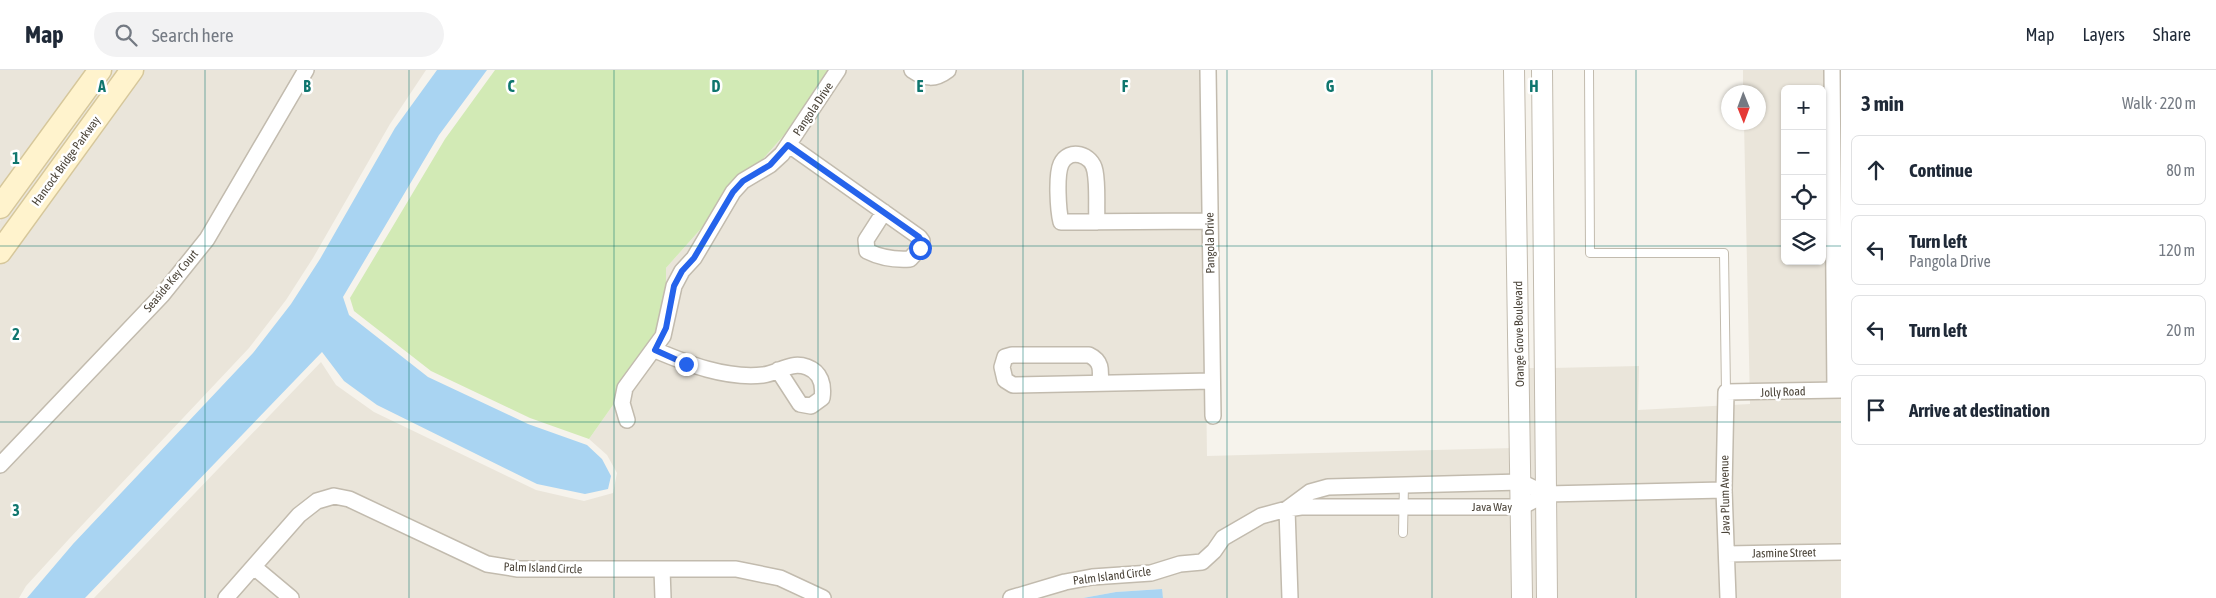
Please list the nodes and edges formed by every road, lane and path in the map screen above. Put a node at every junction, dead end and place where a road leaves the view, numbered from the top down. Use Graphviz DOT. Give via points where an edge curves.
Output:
graph roads {
  1 [pos="100,70"];
  2 [pos="132,70"];
  3 [pos="306,70"];
  4 [pos="838,70"];
  5 [pos="912,70"];
  6 [pos="948,70"];
  7 [pos="1208,70"];
  8 [pos="1514,70"];
  9 [pos="1542,70"];
  10 [pos="1588,70"];
  11 [pos="1832,70"];
  12 [pos="788,145"];
  13 [pos="0,208"];
  14 [pos="884,212"];
  15 [pos="1210,220"];
  16 [pos="1097,222"];
  17 [pos="0,252"];
  18 [pos="655,350"];
  19 [pos="778,370"];
  20 [pos="1212,381"];
  21 [pos="1100,384"];
  22 [pos="1838,390"];
  23 [pos="1726,392"];
  24 [pos="1213,416"];
  25 [pos="626,420"];
  26 [pos="0,465"];
  27 [pos="1521,482"];
  28 [pos="1404,484"];
  29 [pos="1724,490"];
  30 [pos="1546,494"];
  31 [pos="1521,507"];
  32 [pos="1404,508"];
  33 [pos="1287,509"];
  34 [pos="1403,533"];
  35 [pos="1841,552"];
  36 [pos="1726,554"];
  37 [pos="254,567"];
  38 [pos="662,569"];
  39 [pos="226,598"];
  40 [pos="290,598"];
  41 [pos="663,598"];
  42 [pos="823,598"];
  43 [pos="1011,598"];
  44 [pos="1290,598"];
  45 [pos="1522,598"];
  46 [pos="1547,598"];
  47 [pos="1728,598"];
  1 -- 13 [label="main road"];
  2 -- 17 [label="main road, Hancock Bridge Parkway"];
  3 -- 26 [label="street, Seaside Key Court" via="207,239 162,295"];
  4 -- 12 [label="street, Pangola Drive"];
  5 -- 6 [label="street" via="932,78"];
  7 -- 15 [label="street, Pangola Drive"];
  8 -- 27 [label="street, Orange Grove Boulevard"];
  9 -- 30 [label="street, Orange Grove Boulevard"];
  10 -- 23 [label="lane" via="1590,252 1724,252"];
  11 -- 22 [label="street"];
  12 -- 14 [label="street"];
  12 -- 18 [label="street, Pangola Drive" via="770,165 743,181 733,192 674,286 666,328"];
  15 -- 16 [label="street"];
  15 -- 20 [label="street, Pangola Drive"];
  16 -- 16 [label="street" via="1061,222 1058,184 1060,165 1066,156 1077,154 1091,160 1095,170"];
  18 -- 19 [label="street" via="686,364 734,375 764,375"];
  18 -- 25 [label="street, Pangola Drive" via="625,388 622,403"];
  20 -- 21 [label="street"];
  20 -- 24 [label="street, Pangola Drive"];
  21 -- 21 [label="street" via="1013,385 1005,380 1002,367 1005,357 1012,355 1089,355 1100,365"];
  22 -- 23 [label="street, Jolly Road"];
  23 -- 29 [label="street, Java Plum Avenue"];
  27 -- 28 [label="street, Palm Island Circle"];
  27 -- 30 [label="street, Palm Island Circle"];
  27 -- 31 [label="street, Orange Grove Boulevard"];
  28 -- 32 [label="lane"];
  28 -- 33 [label="street, Palm Island Circle" via="1328,487 1310,492"];
  29 -- 30 [label="street, Java Way"];
  29 -- 36 [label="street, Java Plum Avenue"];
  30 -- 31 [label="street, Java Way"];
  30 -- 46 [label="street, Orange Grove Boulevard"];
  31 -- 32 [label="street, Java Way"];
  31 -- 45 [label="street, Orange Grove Boulevard"];
  32 -- 33 [label="street, Java Way"];
  32 -- 34 [label="lane"];
  33 -- 43 [label="street, Palm Island Circle" via="1262,516 1223,538 1202,562 1180,564 1151,573 1065,582"];
  33 -- 44 [label="street"];
  35 -- 36 [label="street, Jasmine Street"];
  36 -- 47 [label="street, Java Plum Avenue"];
  37 -- 38 [label="street, Palm Island Circle" via="299,515 317,501 334,496 349,499 487,564 518,569"];
  37 -- 39 [label="street, Palm Island Circle"];
  37 -- 40 [label="street"];
  38 -- 41 [label="street"];
  38 -- 42 [label="street, Palm Island Circle" via="721,568 765,573"];
}
